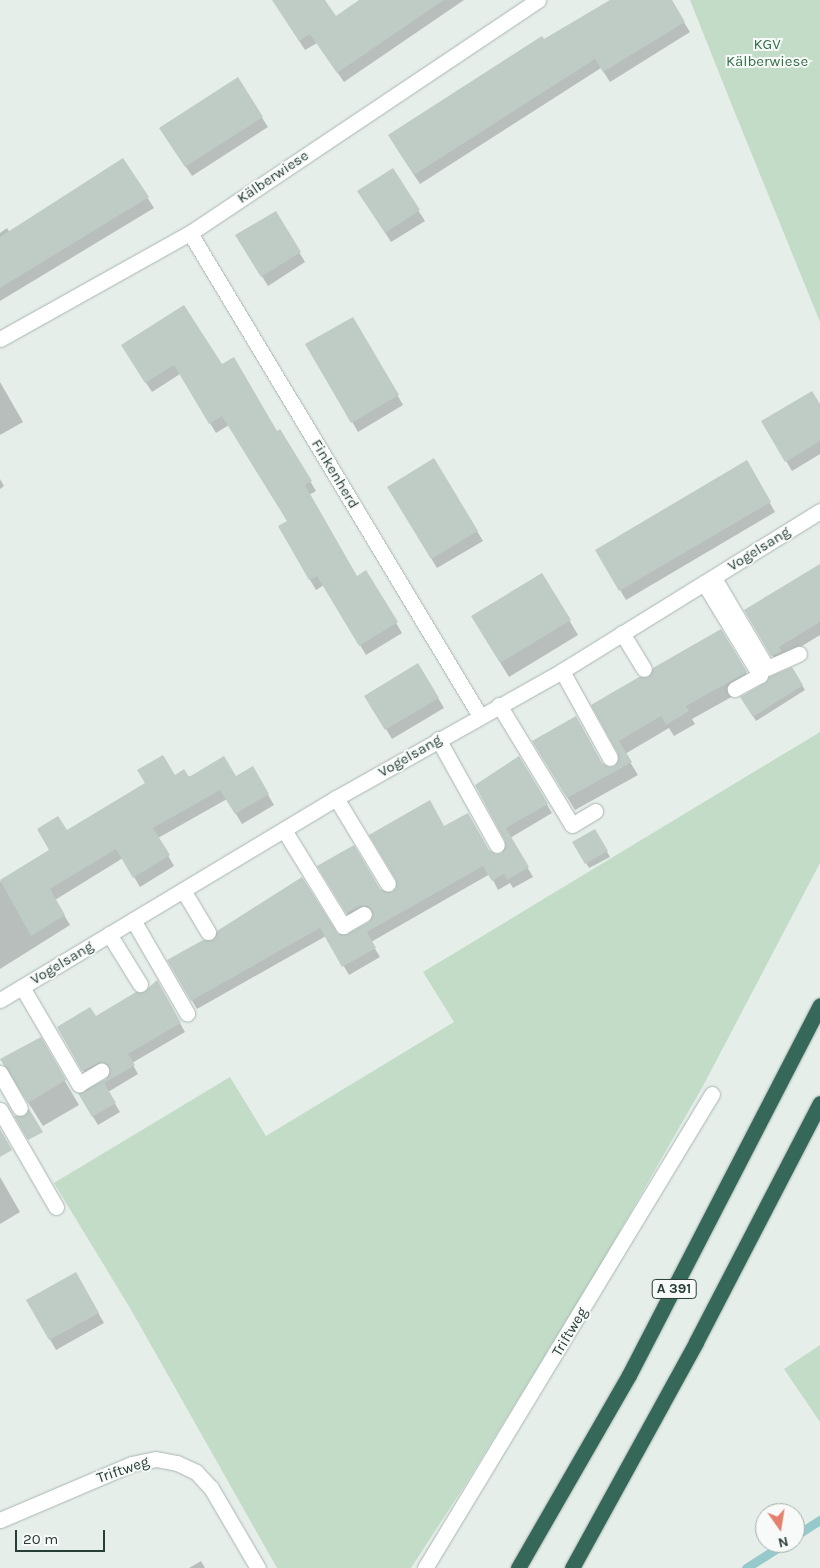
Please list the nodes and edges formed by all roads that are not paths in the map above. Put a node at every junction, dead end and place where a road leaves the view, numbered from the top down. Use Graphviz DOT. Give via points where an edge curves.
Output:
graph roads {
  1 [pos="538,0"];
  2 [pos="190,233"];
  3 [pos="0,339"];
  4 [pos="820,511"];
  5 [pos="709,580"];
  6 [pos="622,633"];
  7 [pos="799,654"];
  8 [pos="644,669"];
  9 [pos="562,671"];
  10 [pos="735,689"];
  11 [pos="499,705"];
  12 [pos="480,716"];
  13 [pos="438,739"];
  14 [pos="610,758"];
  15 [pos="336,798"];
  16 [pos="595,811"];
  17 [pos="284,830"];
  18 [pos="497,845"];
  19 [pos="388,884"];
  20 [pos="183,890"];
  21 [pos="364,914"];
  22 [pos="133,920"];
  23 [pos="208,932"];
  24 [pos="109,934"];
  25 [pos="140,984"];
  26 [pos="22,987"];
  27 [pos="0,1000"];
  28 [pos="820,1005"];
  29 [pos="187,1013"];
  30 [pos="101,1071"];
  31 [pos="0,1072"];
  32 [pos="712,1094"];
  33 [pos="820,1102"];
  34 [pos="20,1108"];
  35 [pos="0,1110"];
  36 [pos="56,1208"];
  37 [pos="0,1520"];
  38 [pos="258,1568"];
  39 [pos="425,1568"];
  40 [pos="518,1568"];
  41 [pos="572,1568"];
  1 -- 2 [label="street, Kälberwiese"];
  2 -- 3 [label="street, Kälberwiese"];
  2 -- 12 [label="street, Finkenherd"];
  4 -- 5 [label="street, Vogelsang"];
  5 -- 6 [label="street, Vogelsang"];
  5 -- 7 [label="street" via="767,668"];
  5 -- 10 [label="street" via="760,675"];
  6 -- 8 [label="street"];
  6 -- 9 [label="street, Vogelsang"];
  9 -- 11 [label="street, Vogelsang"];
  9 -- 14 [label="street"];
  11 -- 12 [label="street, Vogelsang"];
  11 -- 16 [label="street" via="572,825"];
  12 -- 13 [label="street, Vogelsang"];
  13 -- 15 [label="street, Vogelsang"];
  13 -- 18 [label="street"];
  15 -- 17 [label="street, Vogelsang"];
  15 -- 19 [label="street"];
  17 -- 20 [label="street, Vogelsang"];
  17 -- 21 [label="street" via="343,926"];
  20 -- 22 [label="street, Vogelsang"];
  20 -- 23 [label="street"];
  22 -- 24 [label="street, Vogelsang"];
  22 -- 29 [label="street"];
  24 -- 25 [label="street"];
  24 -- 26 [label="street, Vogelsang"];
  26 -- 27 [label="street, Vogelsang"];
  26 -- 30 [label="street" via="79,1084"];
  28 -- 40 [label="highway, A 391" via="629,1375"];
  31 -- 34 [label="street"];
  32 -- 39 [label="street, Triftweg"];
  33 -- 41 [label="highway, A 391" via="696,1342"];
  35 -- 36 [label="street"];
  37 -- 38 [label="street, Triftweg" via="131,1464 156,1459 177,1463 196,1472 211,1488"];
}
